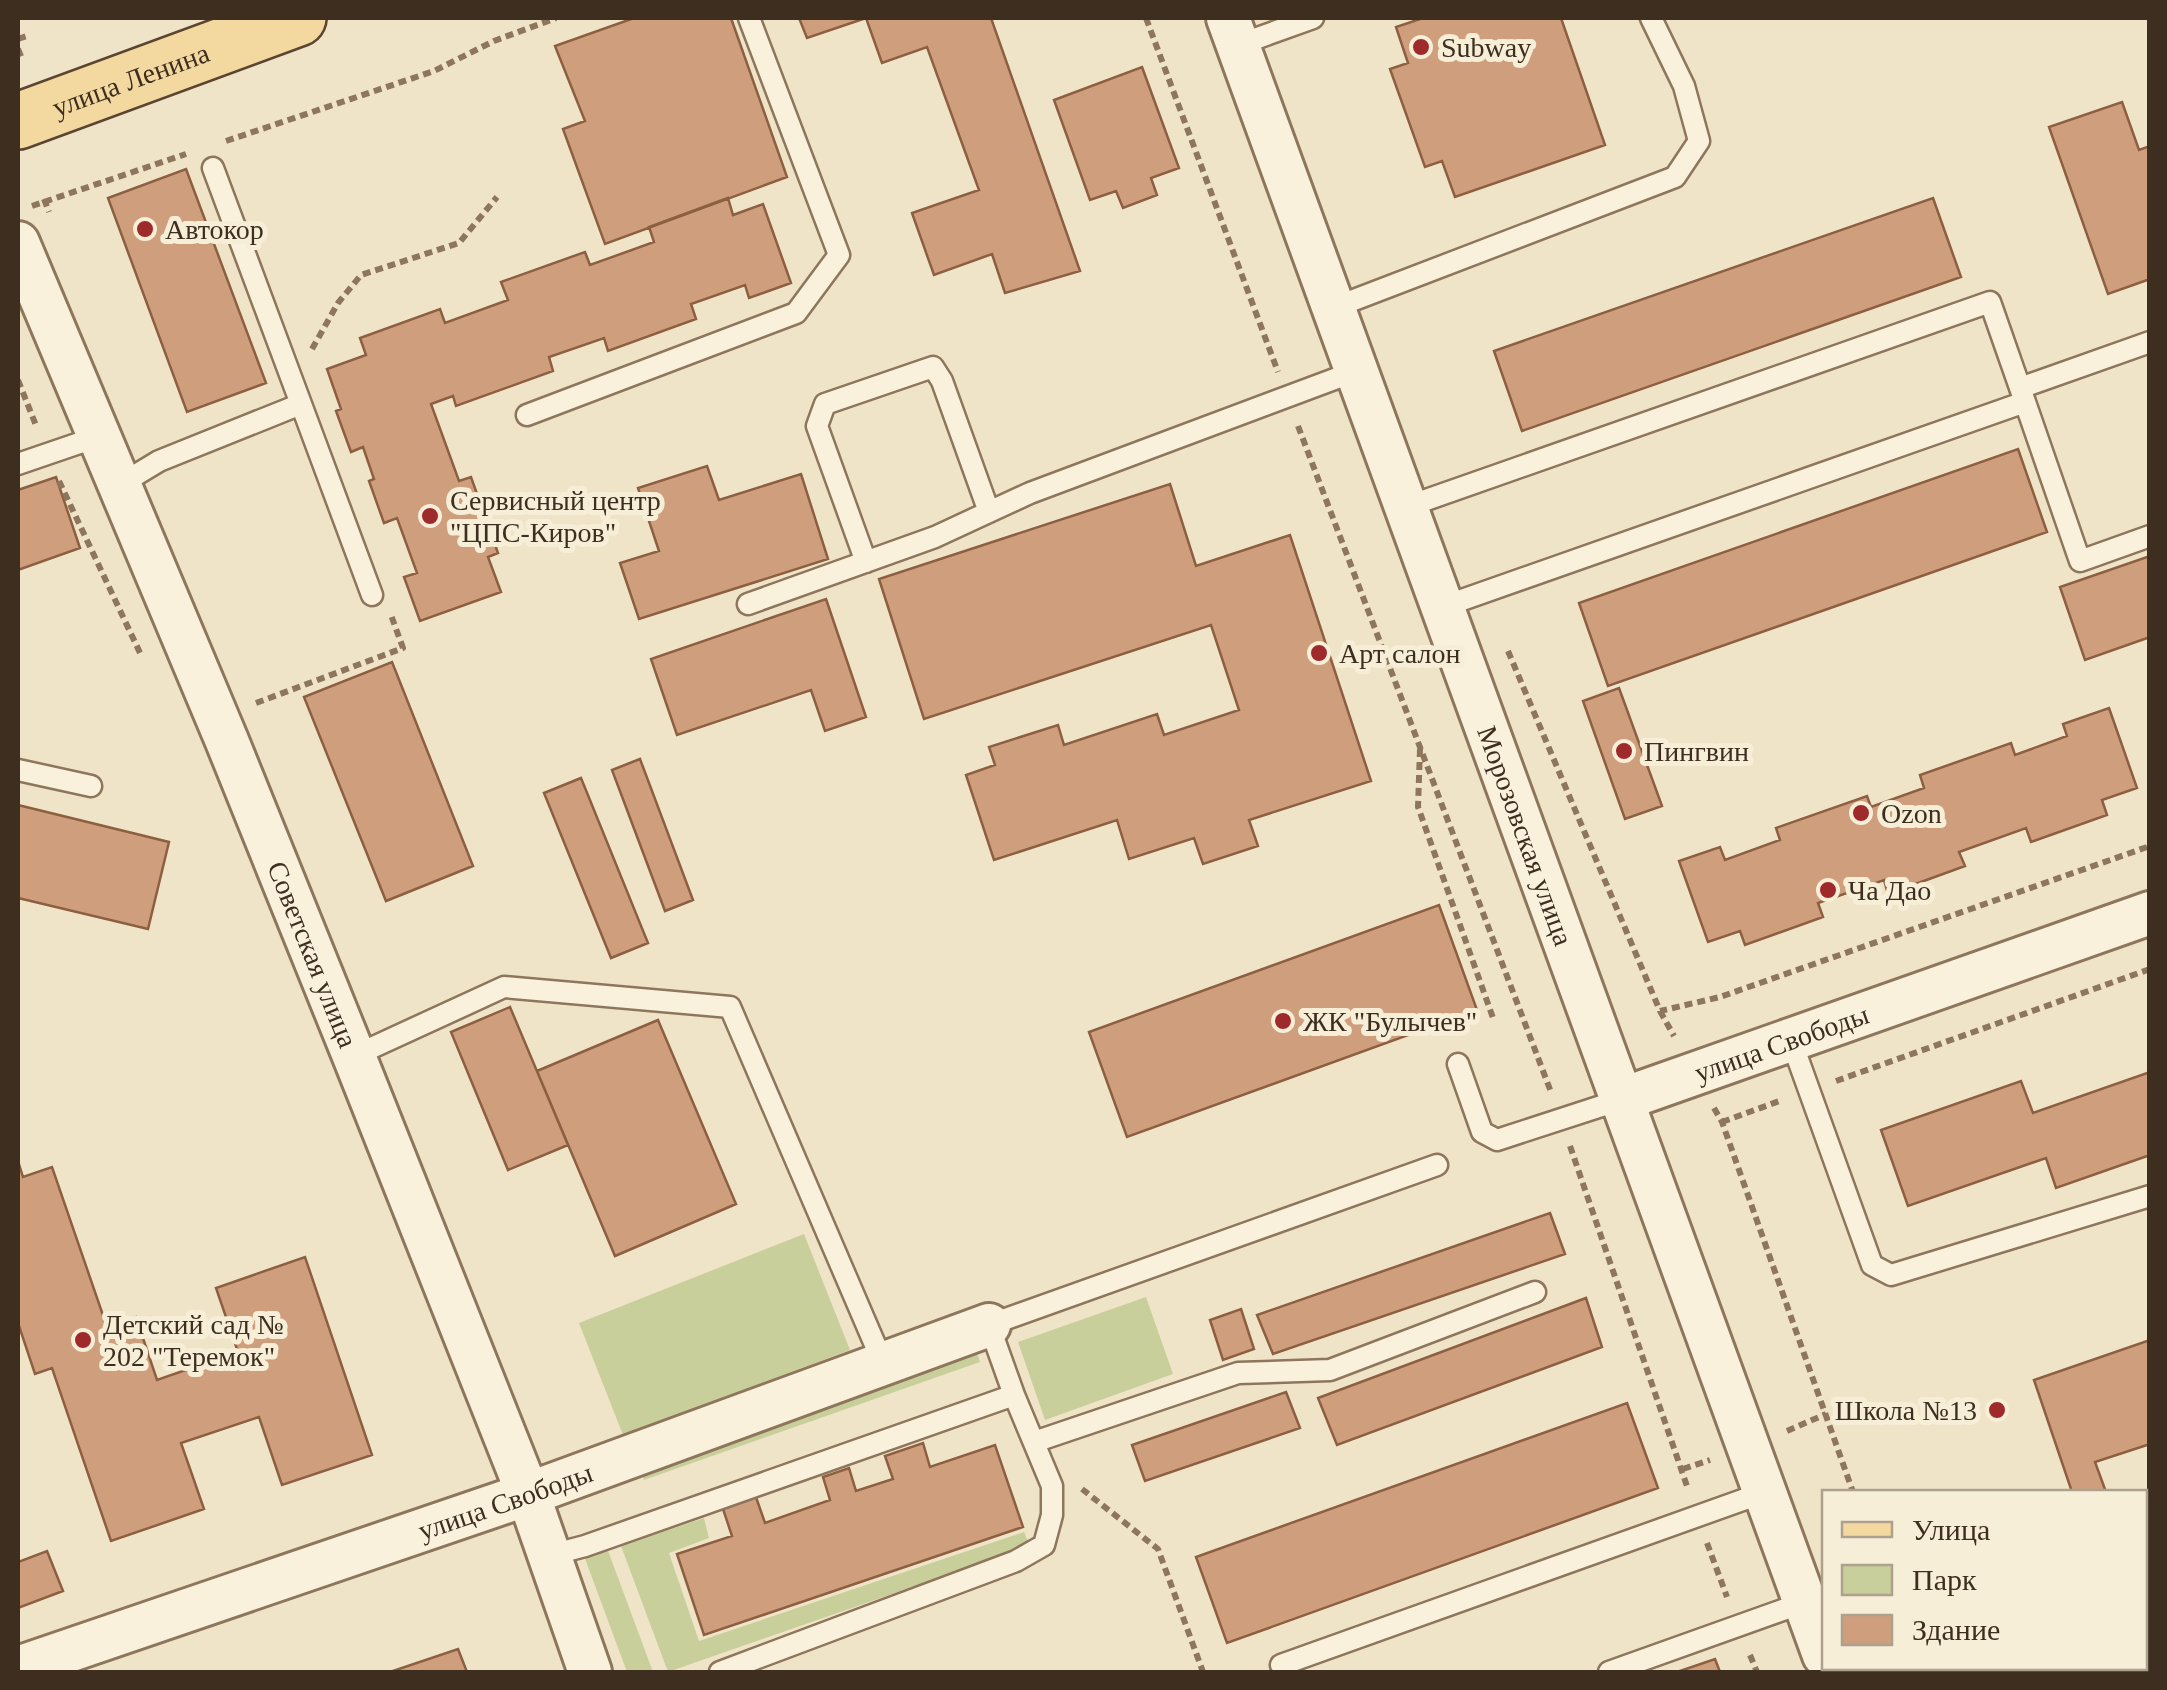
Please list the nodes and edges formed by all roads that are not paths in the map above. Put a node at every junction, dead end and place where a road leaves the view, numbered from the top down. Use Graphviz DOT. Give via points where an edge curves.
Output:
graph roads {
  1 [pos="298,18"];
  2 [pos="749,18"];
  3 [pos="1313,18"];
  4 [pos="1651,18"];
  5 [pos="1232,31"];
  6 [pos="18,121"];
  7 [pos="213,168"];
  8 [pos="18,243"];
  9 [pos="1333,308"];
  10 [pos="2150,342"];
  11 [pos="1356,372"];
  12 [pos="2022,395"];
  13 [pos="301,404"];
  14 [pos="528,415"];
  15 [pos="97,437"];
  16 [pos="18,464"];
  17 [pos="121,484"];
  18 [pos="1406,507"];
  19 [pos="989,512"];
  20 [pos="2150,536"];
  21 [pos="866,562"];
  22 [pos="372,595"];
  23 [pos="748,604"];
  24 [pos="1442,607"];
  25 [pos="18,770"];
  26 [pos="92,786"];
  27 [pos="2150,913"];
  28 [pos="1792,1040"];
  29 [pos="354,1056"];
  30 [pos="1458,1064"];
  31 [pos="1623,1099"];
  32 [pos="1437,1165"];
  33 [pos="2150,1196"];
  34 [pos="1535,1292"];
  35 [pos="988,1326"];
  36 [pos="884,1363"];
  37 [pos="1014,1395"];
  38 [pos="1034,1442"];
  39 [pos="1765,1492"];
  40 [pos="528,1494"];
  41 [pos="547,1556"];
  42 [pos="1805,1602"];
  43 [pos="1822,1649"];
  44 [pos="1281,1664"];
  45 [pos="18,1668"];
  46 [pos="590,1672"];
  47 [pos="720,1672"];
  48 [pos="1609,1672"];
  1 -- 6 [label="main road, улица Ленина"];
  2 -- 14 [label="lane" via="839,255 796,312"];
  3 -- 5 [label="lane"];
  4 -- 9 [label="lane" via="1684,86 1699,141 1675,177"];
  5 -- 9 [label="street, Морозовская улица"];
  7 -- 13 [label="lane"];
  8 -- 15 [label="street, Советская улица"];
  9 -- 11 [label="street, Морозовская улица"];
  10 -- 12 [label="lane"];
  11 -- 18 [label="street, Морозовская улица"];
  11 -- 19 [label="lane"];
  12 -- 18 [label="lane" via="1990,302"];
  12 -- 20 [label="lane" via="2080,561"];
  12 -- 24 [label="lane"];
  13 -- 17 [label="lane" via="160,461"];
  13 -- 22 [label="lane"];
  15 -- 16 [label="lane"];
  15 -- 17 [label="street, Советская улица"];
  17 -- 29 [label="street, Советская улица"];
  18 -- 24 [label="street, Морозовская улица"];
  19 -- 21 [label="lane"];
  19 -- 21 [label="lane" via="933,367 825,404 817,426"];
  21 -- 23 [label="lane"];
  24 -- 31 [label="street, Морозовская улица"];
  25 -- 26 [label="lane"];
  27 -- 28 [label="street, улица Свободы"];
  28 -- 31 [label="street, улица Свободы"];
  28 -- 33 [label="lane" via="1872,1265 1891,1275"];
  29 -- 36 [label="lane" via="504,986 730,1007"];
  29 -- 40 [label="street, Советская улица"];
  30 -- 31 [label="lane, улица Свободы" via="1482,1132 1497,1140"];
  31 -- 39 [label="street, Морозовская улица"];
  32 -- 35 [label="lane"];
  34 -- 38 [label="lane" via="1330,1370 1238,1373"];
  35 -- 36 [label="street, улица Свободы"];
  35 -- 37 [label="lane"];
  36 -- 40 [label="street, улица Свободы"];
  37 -- 38 [label="lane"];
  37 -- 41 [label="lane"];
  38 -- 47 [label="lane" via="1052,1486 1044,1545"];
  39 -- 42 [label="street, Морозовская улица"];
  39 -- 44 [label="lane"];
  40 -- 41 [label="street, Советская улица"];
  40 -- 45 [label="street, улица Свободы"];
  41 -- 46 [label="street, Советская улица"];
  42 -- 43 [label="street, Морозовская улица"];
  42 -- 48 [label="lane"];
}
